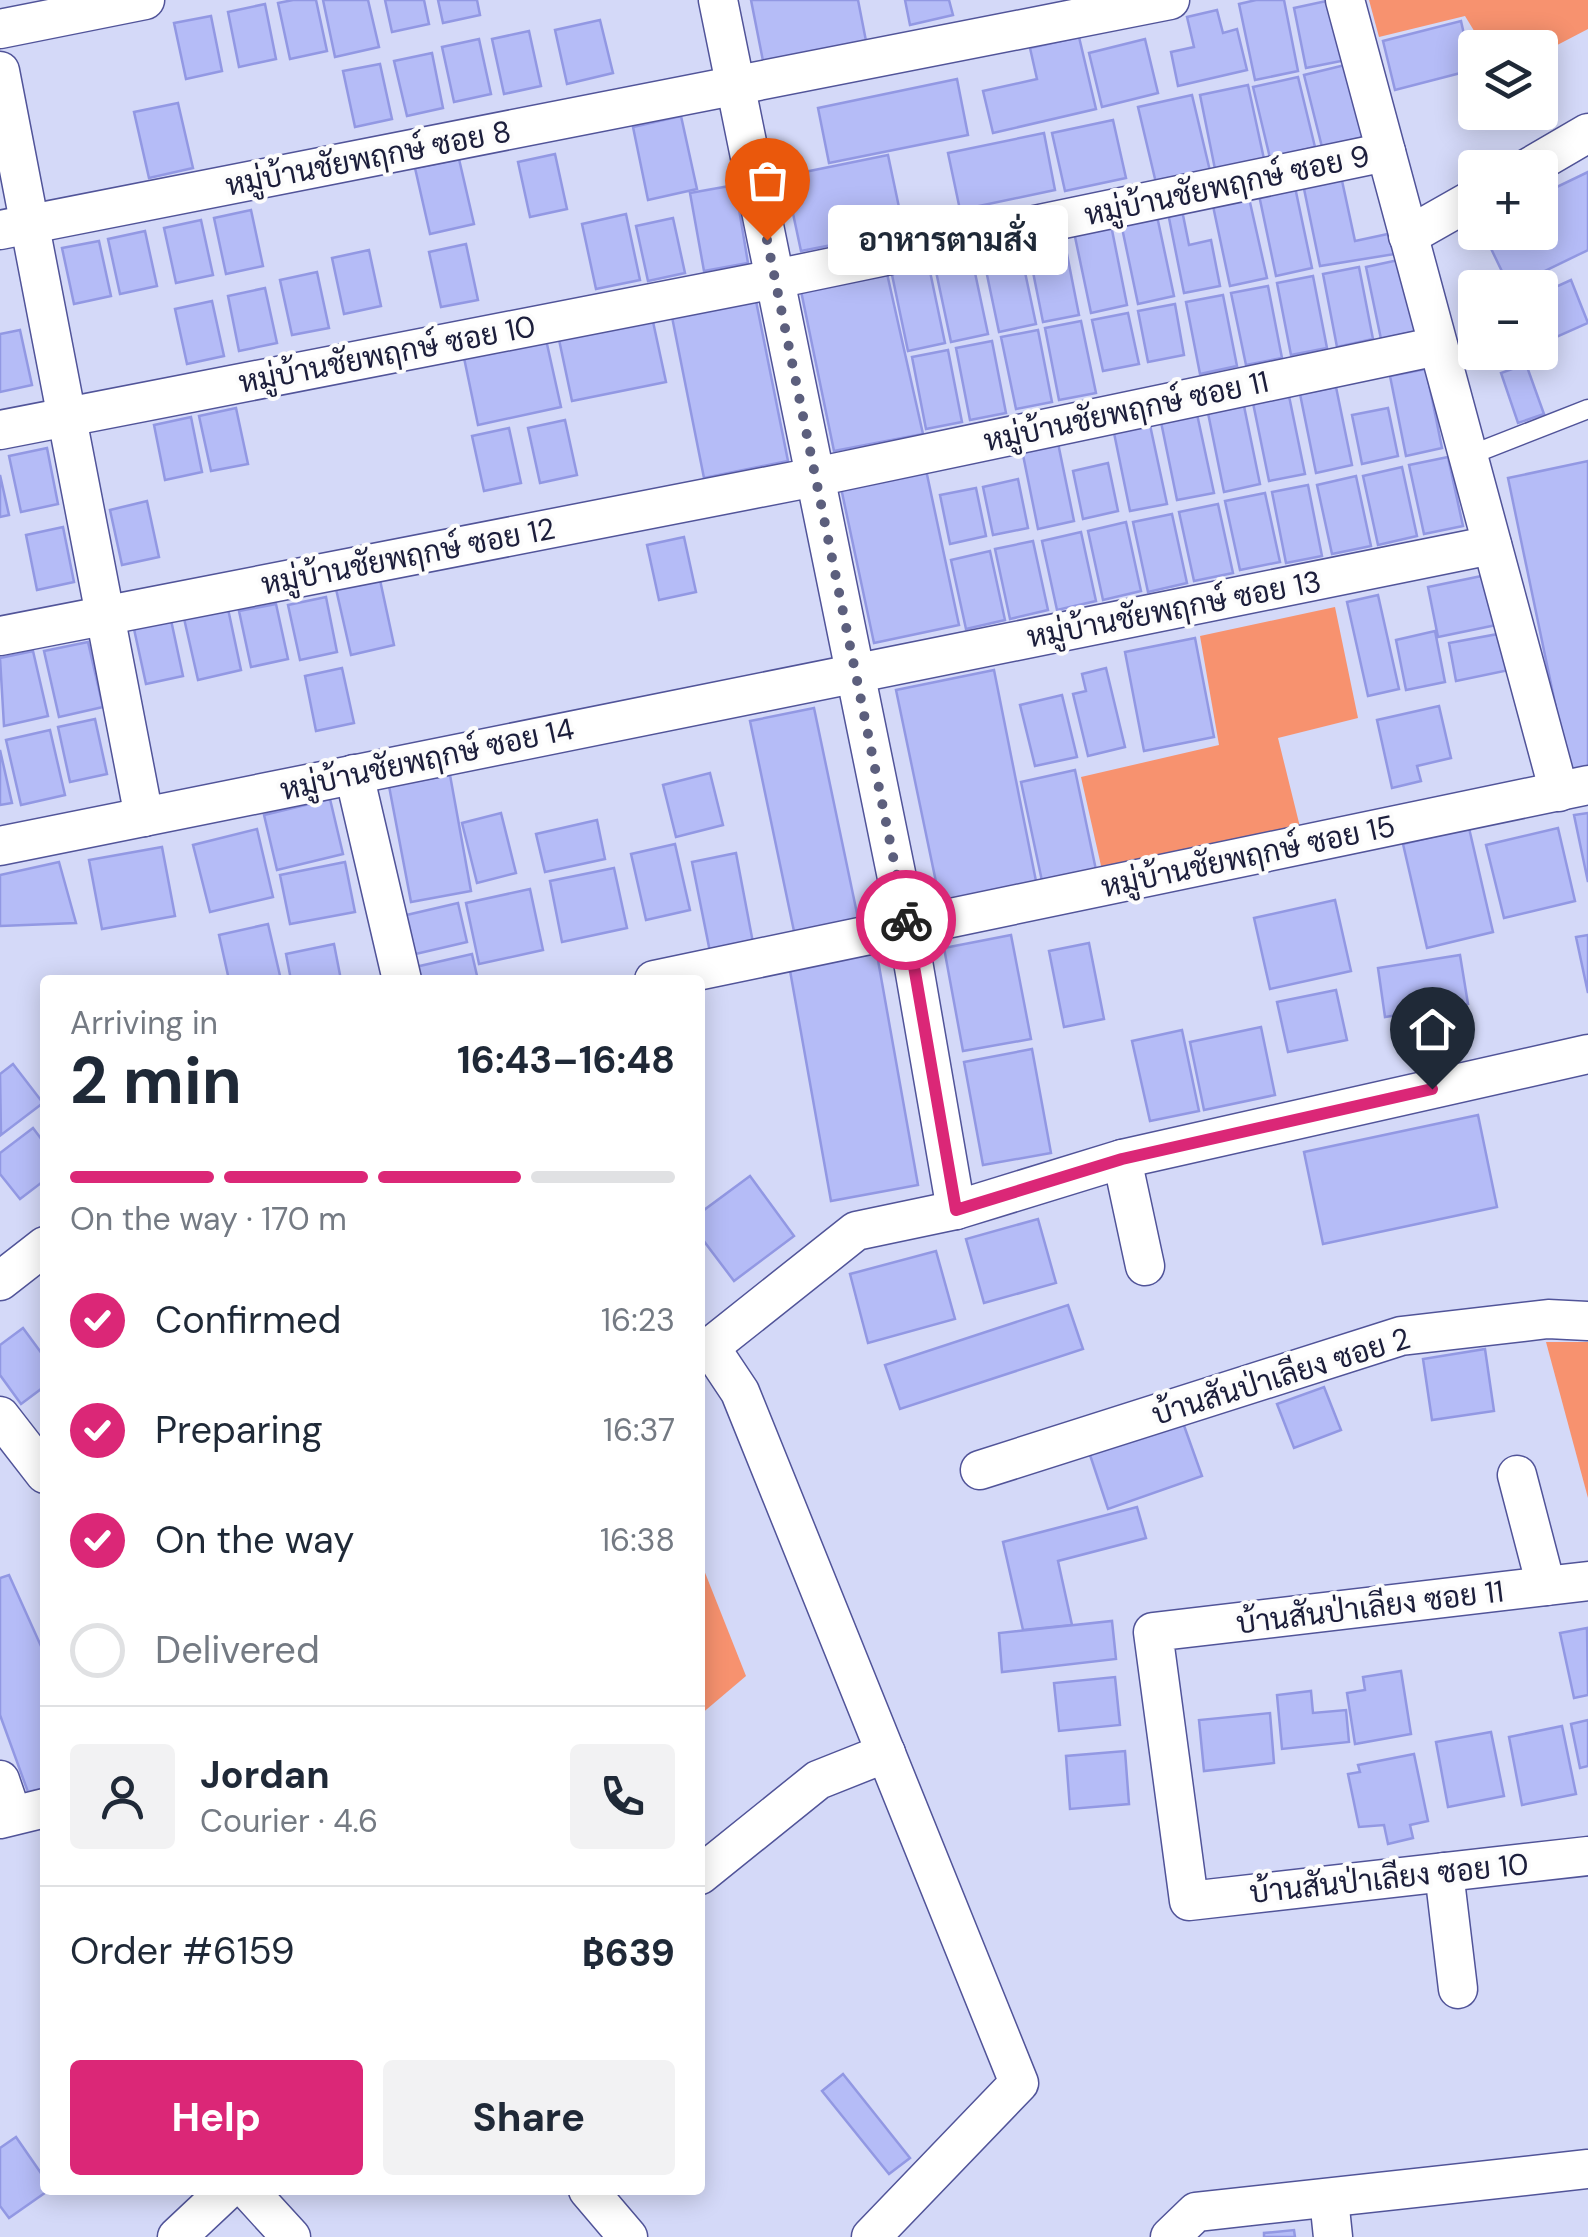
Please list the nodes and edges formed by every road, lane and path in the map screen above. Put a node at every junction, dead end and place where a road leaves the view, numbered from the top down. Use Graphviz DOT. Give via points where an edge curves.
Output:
graph roads {
  1 [pos="145,0"];
  2 [pos="718,0"];
  3 [pos="1170,0"];
  4 [pos="1344,0"];
  5 [pos="0,29"];
  6 [pos="0,71"];
  7 [pos="735,85"];
  8 [pos="1588,133"];
  9 [pos="1558,150"];
  10 [pos="1386,152"];
  11 [pos="1458,208"];
  12 [pos="15,227"];
  13 [pos="1408,236"];
  14 [pos="775,278"];
  15 [pos="1438,346"];
  16 [pos="1588,409"];
  17 [pos="67,417"];
  18 [pos="0,430"];
  19 [pos="1468,456"];
  20 [pos="815,476"];
  21 [pos="1492,545"];
  22 [pos="105,616"];
  23 [pos="0,636"];
  24 [pos="855,672"];
  25 [pos="354,774"];
  26 [pos="1573,788"];
  27 [pos="144,817"];
  28 [pos="0,846"];
  29 [pos="907,927"];
  30 [pos="401,975"];
  31 [pos="678,975"];
  32 [pos="1588,1054"];
  33 [pos="1122,1159"];
  34 [pos="956,1210"];
  35 [pos="40,1250"];
  36 [pos="1145,1266"];
  37 [pos="0,1281"];
  38 [pos="1588,1321"];
  39 [pos="705,1351"];
  40 [pos="0,1416"];
  41 [pos="40,1468"];
  42 [pos="980,1470"];
  43 [pos="1518,1476"];
  44 [pos="1588,1582"];
  45 [pos="1546,1586"];
  46 [pos="886,1753"];
  47 [pos="1588,1856"];
  48 [pos="705,1872"];
  49 [pos="1444,1872"];
  50 [pos="1189,1901"];
  51 [pos="1458,1989"];
  52 [pos="1588,2169"];
  53 [pos="222,2195"];
  54 [pos="253,2195"];
  55 [pos="592,2195"];
  56 [pos="1329,2199"];
  57 [pos="178,2237"];
  58 [pos="292,2237"];
  59 [pos="628,2237"];
  60 [pos="871,2237"];
  61 [pos="1170,2237"];
  62 [pos="1333,2237"];
  1 -- 5 [label="street"];
  2 -- 7 [label="street"];
  3 -- 7 [label="street, หมู่บ้านชัยพฤกษ์ ซอย 8"];
  4 -- 10 [label="street"];
  6 -- 12 [label="street"];
  7 -- 12 [label="street, หมู่บ้านชัยพฤกษ์ ซอย 8"];
  7 -- 14 [label="street"];
  8 -- 9 [label="street"];
  10 -- 13 [label="street"];
  10 -- 14 [label="street, หมู่บ้านชัยพฤกษ์ ซอย 9"];
  11 -- 13 [label="street"];
  12 -- 17 [label="street"];
  13 -- 15 [label="street"];
  14 -- 17 [label="street, หมู่บ้านชัยพฤกษ์ ซอย 10"];
  14 -- 20 [label="street"];
  15 -- 19 [label="street"];
  15 -- 20 [label="street, หมู่บ้านชัยพฤกษ์ ซอย 11"];
  16 -- 19 [label="lane"];
  17 -- 18 [label="street, หมู่บ้านชัยพฤกษ์ ซอย 10"];
  17 -- 22 [label="street"];
  19 -- 21 [label="street"];
  20 -- 22 [label="street, หมู่บ้านชัยพฤกษ์ ซอย 12"];
  20 -- 24 [label="street"];
  21 -- 24 [label="street, หมู่บ้านชัยพฤกษ์ ซอย 13"];
  21 -- 26 [label="street"];
  22 -- 23 [label="street, หมู่บ้านชัยพฤกษ์ ซอย 12"];
  22 -- 27 [label="street"];
  24 -- 25 [label="street, หมู่บ้านชัยพฤกษ์ ซอย 14"];
  24 -- 29 [label="street"];
  25 -- 27 [label="street, หมู่บ้านชัยพฤกษ์ ซอย 14"];
  25 -- 30 [label="street"];
  26 -- 29 [label="street, หมู่บ้านชัยพฤกษ์ ซอย 15"];
  27 -- 28 [label="street, หมู่บ้านชัยพฤกษ์ ซอย 14"];
  29 -- 31 [label="street, หมู่บ้านชัยพฤกษ์ ซอย 15"];
  29 -- 34 [label="street"];
  32 -- 33 [label="street"];
  33 -- 34 [label="street"];
  33 -- 36 [label="street"];
  34 -- 39 [label="street" via="856,1231"];
  35 -- 37 [label="street"];
  38 -- 42 [label="street, บ้านสันป่าเลียง ซอย 2" via="1548,1319 1401,1336"];
  39 -- 46 [label="street" via="740,1392"];
  40 -- 41 [label="street"];
  43 -- 45 [label="street"];
  44 -- 45 [label="street, บ้านสันป่าเลียง ซอย 11"];
  45 -- 50 [label="street, บ้านสันป่าเลียง ซอย 11" via="1152,1632"];
  46 -- 48 [label="street" via="818,1780"];
  46 -- 60 [label="street" via="1019,2083"];
  47 -- 49 [label="street, บ้านสันป่าเลียง ซอย 10"];
  49 -- 50 [label="street, บ้านสันป่าเลียง ซอย 10"];
  49 -- 51 [label="street"];
  52 -- 56 [label="street"];
  53 -- 57 [label="street"];
  54 -- 58 [label="street"];
  55 -- 59 [label="street"];
  56 -- 61 [label="street" via="1196,2212"];
  56 -- 62 [label="street"];
}
